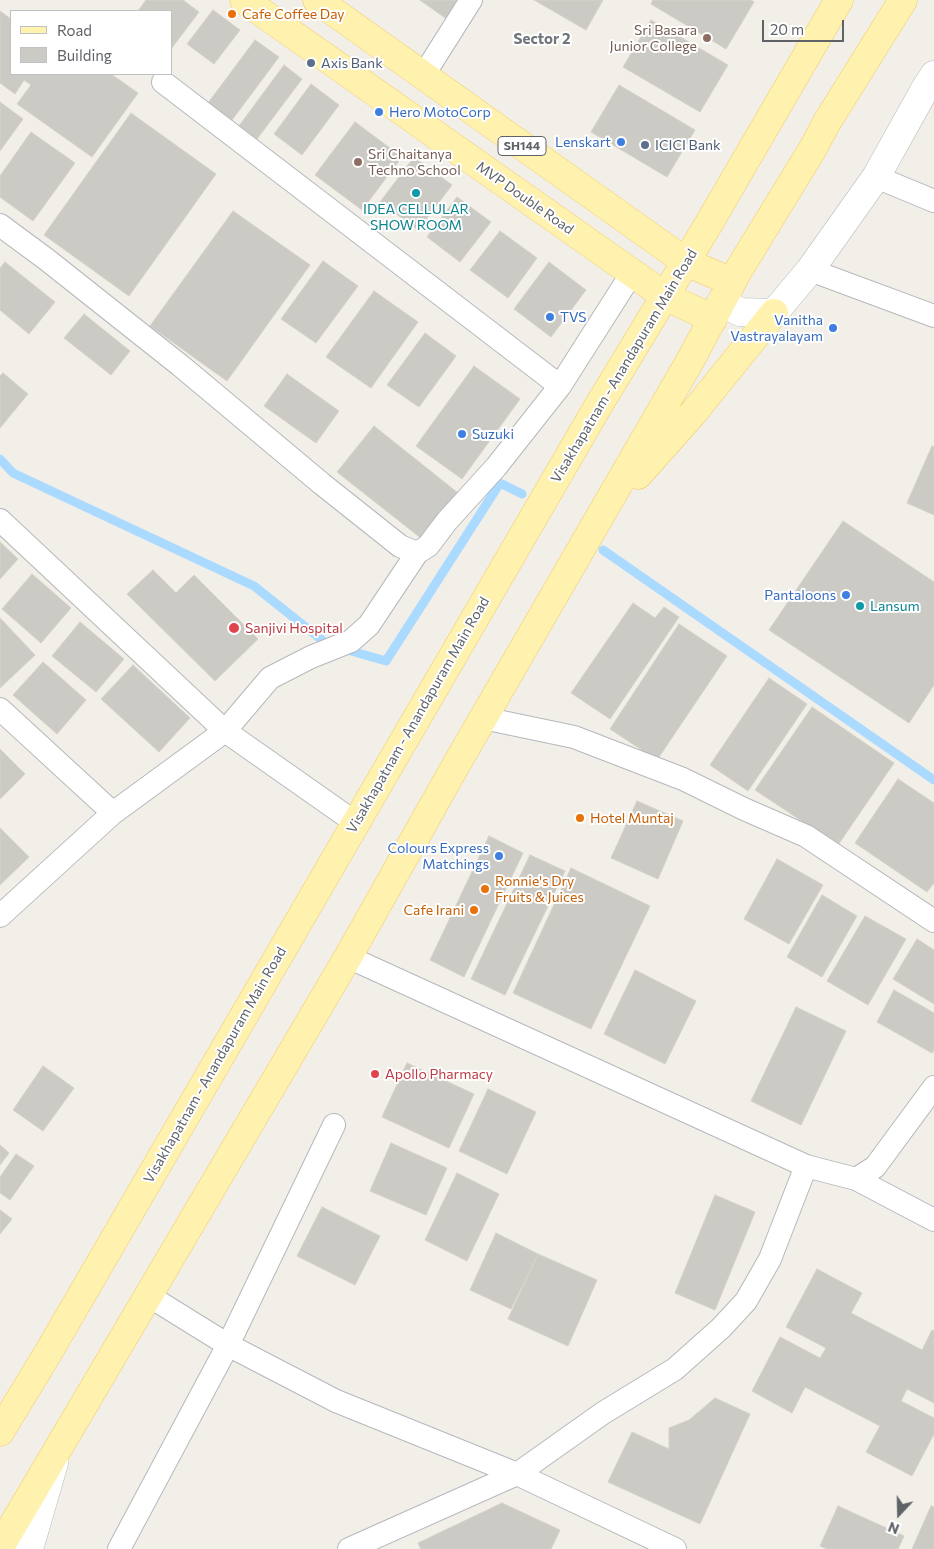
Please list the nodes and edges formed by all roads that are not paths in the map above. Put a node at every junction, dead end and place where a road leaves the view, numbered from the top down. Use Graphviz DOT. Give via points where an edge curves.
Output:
graph roads {
  1 [pos="244,0"];
  2 [pos="317,0"];
  3 [pos="471,0"];
  4 [pos="839,0"];
  5 [pos="903,0"];
  6 [pos="423,76"];
  7 [pos="164,82"];
  8 [pos="931,85"];
  9 [pos="876,177"];
  10 [pos="934,201"];
  11 [pos="0,226"];
  12 [pos="686,262"];
  13 [pos="810,270"];
  14 [pos="632,273"];
  15 [pos="665,296"];
  16 [pos="722,301"];
  17 [pos="774,313"];
  18 [pos="934,316"];
  19 [pos="560,386"];
  20 [pos="0,520"];
  21 [pos="598,520"];
  22 [pos="417,552"];
  23 [pos="2,713"];
  24 [pos="483,718"];
  25 [pos="225,731"];
  26 [pos="113,813"];
  27 [pos="356,823"];
  28 [pos="0,916"];
  29 [pos="934,921"];
  30 [pos="348,957"];
  31 [pos="934,1087"];
  32 [pos="334,1125"];
  33 [pos="806,1166"];
  34 [pos="856,1179"];
  35 [pos="934,1220"];
  36 [pos="149,1296"];
  37 [pos="228,1345"];
  38 [pos="0,1432"];
  39 [pos="58,1450"];
  40 [pos="517,1474"];
  41 [pos="0,1547"];
  42 [pos="30,1549"];
  43 [pos="119,1549"];
  44 [pos="349,1549"];
  45 [pos="675,1549"];
  1 -- 14 [label="main road, MVP Double Road / SH144"];
  2 -- 6 [label="main road, SH144"];
  3 -- 6 [label="street"];
  4 -- 12 [label="main road, Visakhapatnam - Anandapuram Main Road"];
  5 -- 16 [label="main road" via="826,122"];
  6 -- 12 [label="main road, SH144"];
  7 -- 19 [label="street"];
  8 -- 9 [label="main road"];
  9 -- 10 [label="street"];
  9 -- 13 [label="main road"];
  11 -- 22 [label="street" via="180,366 400,546"];
  12 -- 15 [label="main road, Visakhapatnam - Anandapuram Main Road"];
  12 -- 16 [label="main road, SH144"];
  13 -- 17 [label="main road"];
  13 -- 18 [label="street"];
  14 -- 15 [label="main road, MVP Double Road / SH144"];
  14 -- 19 [label="street"];
  15 -- 16 [label="main road, MVP Double Road / SH144"];
  15 -- 27 [label="main road, Visakhapatnam - Anandapuram Main Road"];
  16 -- 17 [label="main road" via="740,312"];
  16 -- 21 [label="main road"];
  17 -- 21 [label="main road" via="694,412"];
  19 -- 22 [label="street" via="428,546"];
  20 -- 25 [label="street"];
  21 -- 24 [label="main road"];
  22 -- 25 [label="street" via="368,625 351,641 270,678"];
  23 -- 26 [label="street"];
  24 -- 29 [label="street" via="574,738 684,779 806,836"];
  24 -- 30 [label="main road"];
  25 -- 26 [label="street"];
  25 -- 27 [label="street"];
  26 -- 28 [label="street"];
  27 -- 38 [label="main road, Visakhapatnam - Anandapuram Main Road"];
  30 -- 33 [label="street"];
  30 -- 36 [label="main road"];
  31 -- 34 [label="street" via="875,1167"];
  32 -- 37 [label="street"];
  33 -- 34 [label="street"];
  33 -- 40 [label="street" via="770,1259 746,1302 675,1368"];
  34 -- 35 [label="street"];
  36 -- 37 [label="street"];
  36 -- 39 [label="main road"];
  37 -- 40 [label="street" via="336,1401"];
  37 -- 43 [label="street"];
  39 -- 41 [label="main road"];
  39 -- 42 [label="main road"];
  40 -- 44 [label="street"];
  40 -- 45 [label="street"];
}
